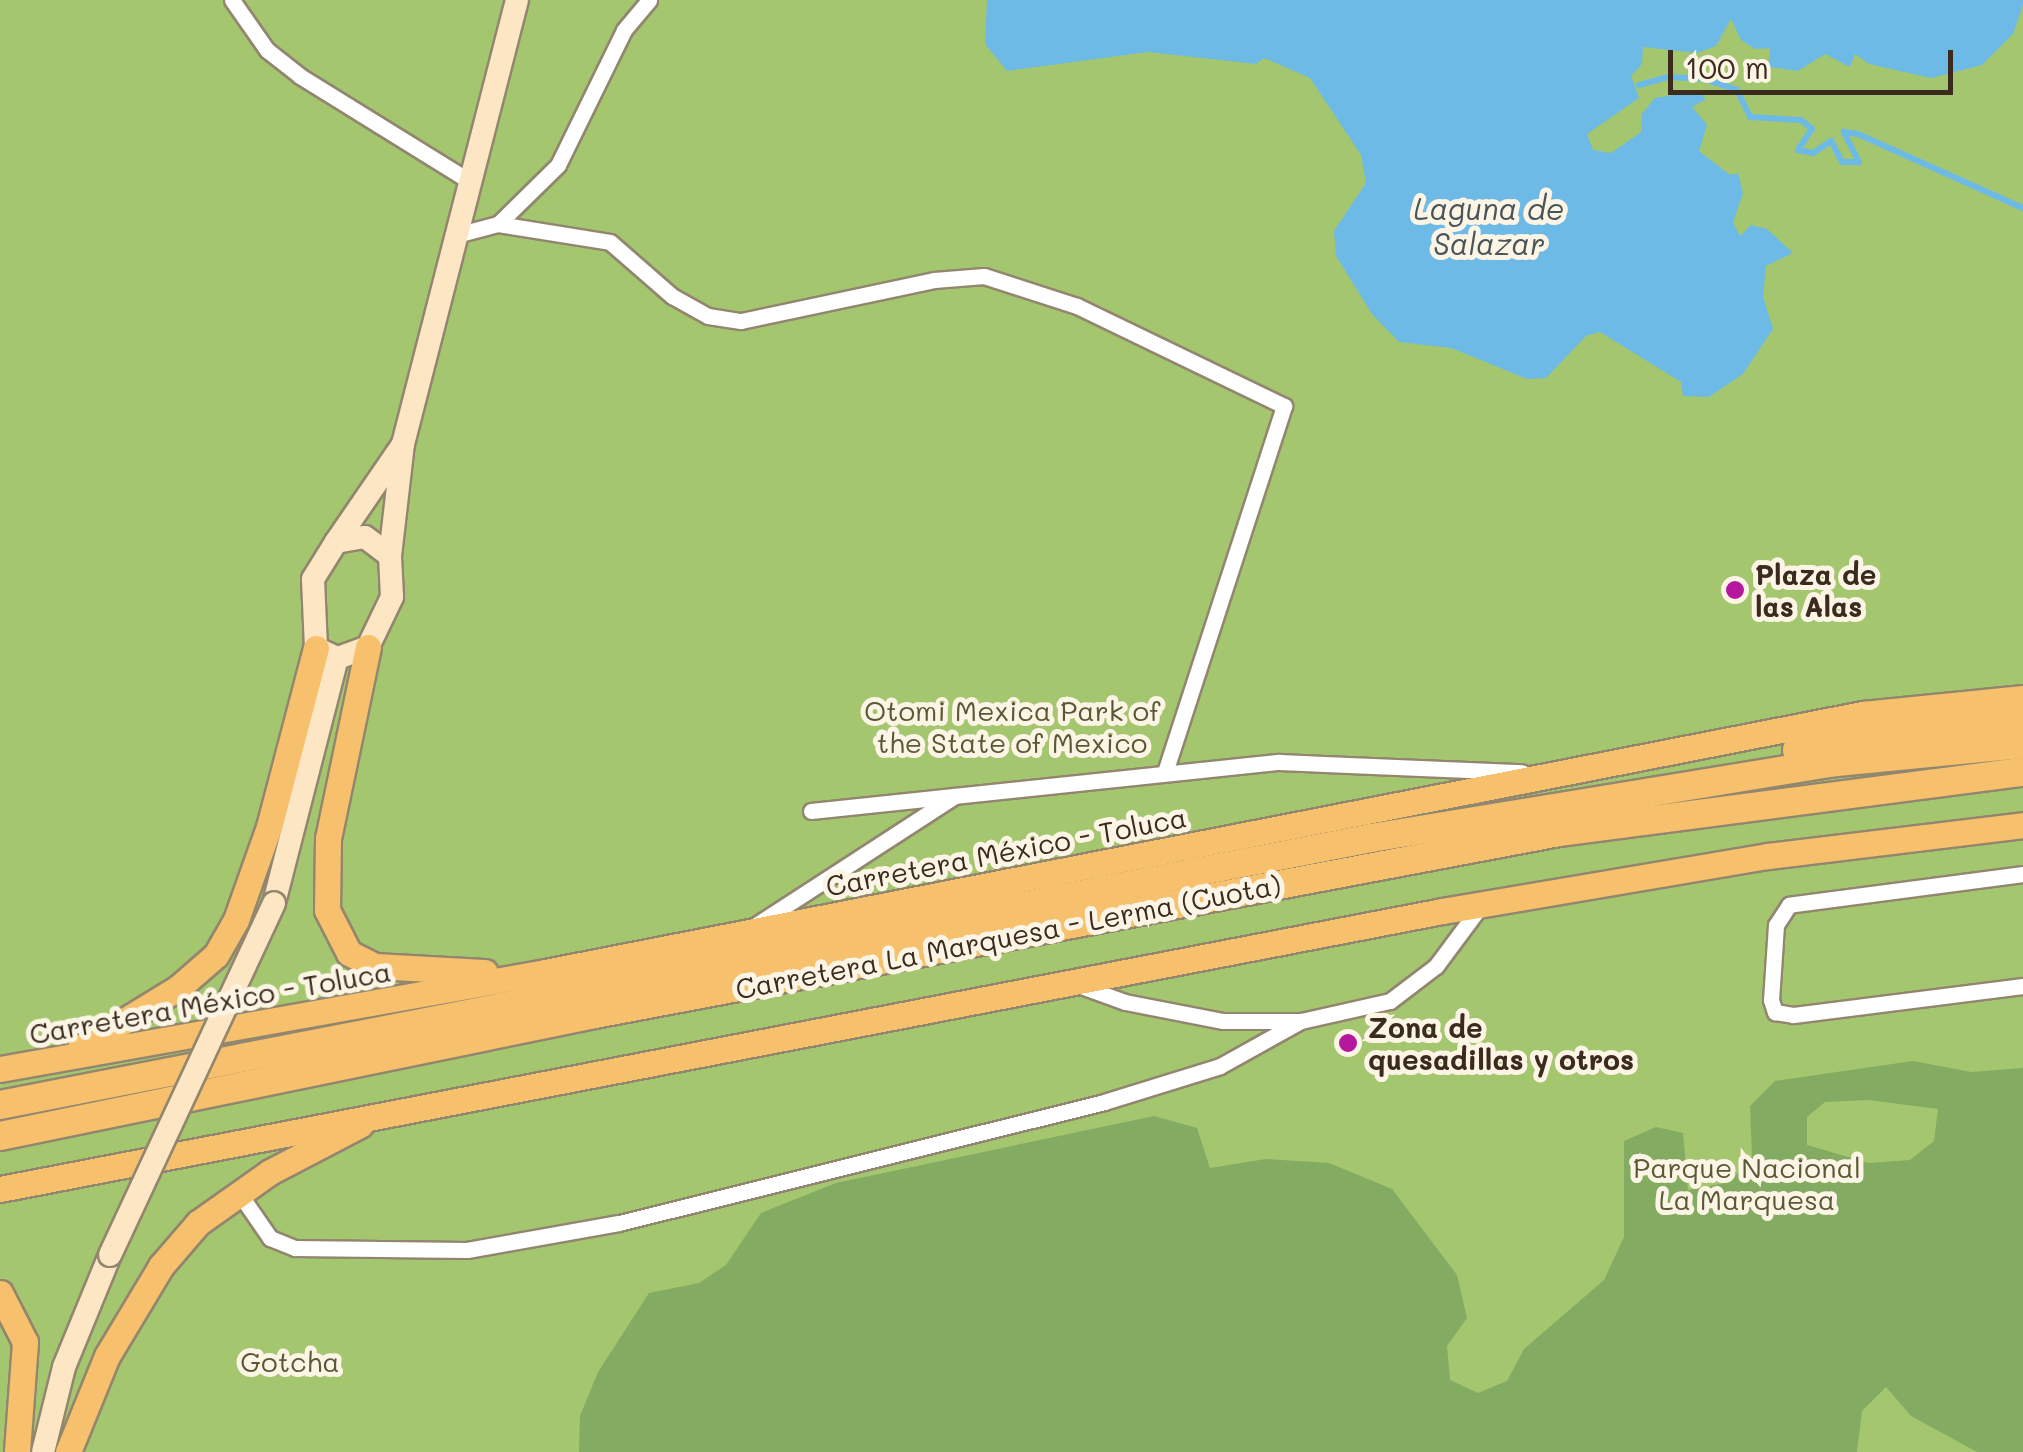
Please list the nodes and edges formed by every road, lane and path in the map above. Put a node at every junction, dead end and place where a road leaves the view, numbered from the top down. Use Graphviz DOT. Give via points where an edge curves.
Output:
graph roads {
  1 [pos="232,0"];
  2 [pos="516,0"];
  3 [pos="649,0"];
  4 [pos="471,182"];
  5 [pos="498,224"];
  6 [pos="460,234"];
  7 [pos="402,444"];
  8 [pos="336,542"];
  9 [pos="390,556"];
  10 [pos="368,647"];
  11 [pos="327,653"];
  12 [pos="2023,698"];
  13 [pos="2023,719"];
  14 [pos="2023,744"];
  15 [pos="1166,770"];
  16 [pos="2023,772"];
  17 [pos="1541,774"];
  18 [pos="959,794"];
  19 [pos="811,811"];
  20 [pos="2023,825"];
  21 [pos="1371,838"];
  22 [pos="2023,874"];
  23 [pos="1482,904"];
  24 [pos="741,934"];
  25 [pos="545,972"];
  26 [pos="1064,980"];
  27 [pos="2023,986"];
  28 [pos="1301,1021"];
  29 [pos="61,1059"];
  30 [pos="0,1069"];
  31 [pos="0,1105"];
  32 [pos="387,1110"];
  33 [pos="0,1136"];
  34 [pos="0,1189"];
  35 [pos="239,1193"];
  36 [pos="0,1292"];
  37 [pos="17,1452"];
  38 [pos="43,1452"];
  39 [pos="68,1452"];
  1 -- 4 [label="street" via="267,50 300,76"];
  2 -- 4 [label="main road"];
  3 -- 5 [label="street" via="617,44 558,166"];
  4 -- 6 [label="main road"];
  5 -- 6 [label="street"];
  5 -- 15 [label="street" via="610,242 672,296 708,316 740,321 934,280 984,276 1077,306 1284,406"];
  6 -- 7 [label="main road"];
  7 -- 8 [label="main road"];
  7 -- 9 [label="main road"];
  8 -- 9 [label="main road" via="365,537"];
  8 -- 11 [label="main road" via="313,579"];
  9 -- 10 [label="main road" via="392,596"];
  10 -- 11 [label="main road"];
  10 -- 25 [label="main road" via="328,838 327,910 336,934 350,953 374,966"];
  11 -- 29 [label="main road" via="236,920 216,955 164,998"];
  11 -- 38 [label="main road, bridge" via="295,836 250,963 148,1172 64,1367"];
  12 -- 17 [label="main road, Carretera México - Toluca" via="1863,714"];
  13 -- 21 [label="highway" via="1859,739 1479,804"];
  14 -- 21 [label="highway, Carretera La Marquesa - Lerma (Cuota)" via="1828,763"];
  15 -- 17 [label="street" via="1348,762"];
  15 -- 18 [label="street"];
  16 -- 33 [label="highway, Carretera La Marquesa - Lerma (Cuota)" via="1559,832 614,1010"];
  17 -- 24 [label="main road, Carretera México - Toluca"];
  18 -- 19 [label="street"];
  18 -- 24 [label="street"];
  20 -- 23 [label="main road" via="1768,856"];
  21 -- 31 [label="highway, Carretera La Marquesa - Lerma (Cuota)"];
  22 -- 27 [label="street" via="1789,905 1776,925 1771,1000 1775,1012 1792,1015"];
  23 -- 26 [label="main road"];
  23 -- 28 [label="street" via="1414,985 1390,1001"];
  24 -- 25 [label="main road, Carretera México - Toluca"];
  25 -- 29 [label="main road, Carretera México - Toluca"];
  26 -- 28 [label="street" via="1188,1015"];
  26 -- 32 [label="main road"];
  28 -- 35 [label="street" via="1220,1066 1104,1102 508,1245 295,1248 270,1238"];
  29 -- 30 [label="main road, Carretera México - Toluca"];
  32 -- 34 [label="main road"];
  32 -- 35 [label="main road"];
  35 -- 39 [label="main road" via="198,1224 161,1266 107,1356"];
  36 -- 37 [label="main road" via="25,1342"];
}
